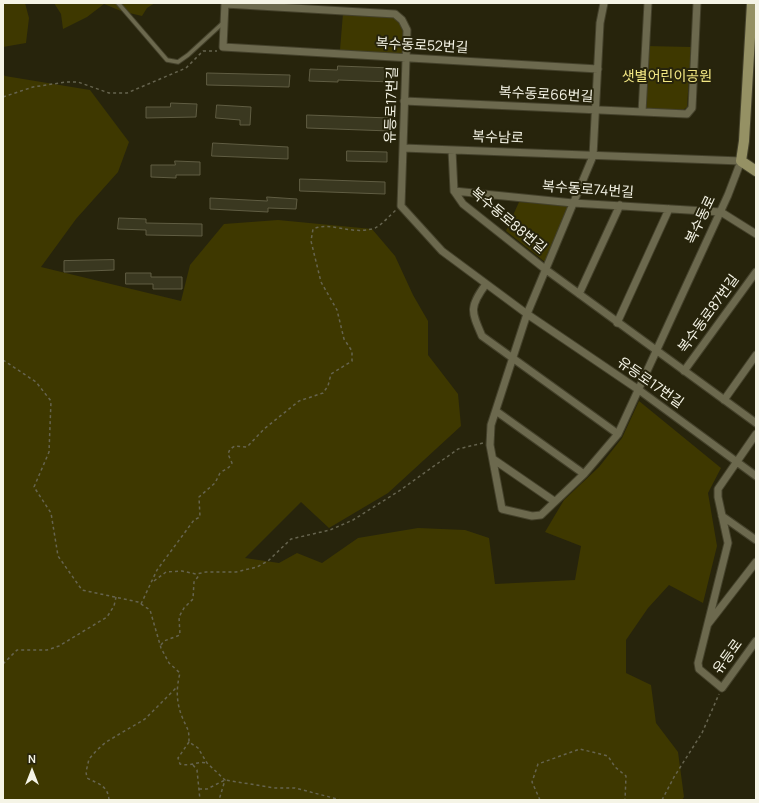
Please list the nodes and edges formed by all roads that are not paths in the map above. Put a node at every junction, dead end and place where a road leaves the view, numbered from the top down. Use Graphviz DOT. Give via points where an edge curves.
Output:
graph roads {
  1 [pos="118,3"];
  2 [pos="604,3"];
  3 [pos="648,3"];
  4 [pos="697,3"];
  5 [pos="752,3"];
  6 [pos="225,4"];
  7 [pos="342,6"];
  8 [pos="224,21"];
  9 [pos="406,58"];
  10 [pos="598,69"];
  11 [pos="404,101"];
  12 [pos="595,110"];
  13 [pos="642,112"];
  14 [pos="403,148"];
  15 [pos="452,150"];
  16 [pos="593,156"];
  17 [pos="741,160"];
  18 [pos="756,171"];
  19 [pos="454,191"];
  20 [pos="573,203"];
  21 [pos="620,206"];
  22 [pos="669,209"];
  23 [pos="721,212"];
  24 [pos="756,234"];
  25 [pos="546,269"];
  26 [pos="756,272"];
  27 [pos="486,284"];
  28 [pos="579,294"];
  29 [pos="527,314"];
  30 [pos="617,323"];
  31 [pos="656,352"];
  32 [pos="756,355"];
  33 [pos="512,357"];
  34 [pos="684,371"];
  35 [pos="639,390"];
  36 [pos="724,400"];
  37 [pos="496,411"];
  38 [pos="756,423"];
  39 [pos="618,434"];
  40 [pos="756,434"];
  41 [pos="493,459"];
  42 [pos="736,462"];
  43 [pos="584,474"];
  44 [pos="756,476"];
  45 [pos="554,501"];
  46 [pos="722,516"];
  47 [pos="756,540"];
  48 [pos="756,562"];
  49 [pos="707,625"];
  50 [pos="756,641"];
  1 -- 8 [label="lane" via="167,60 178,62"];
  2 -- 10 [label="street" via="600,23"];
  3 -- 13 [label="street"];
  4 -- 13 [label="street, 복수동로66번길" via="692,108 687,114"];
  5 -- 17 [label="main road, 복수동로"];
  6 -- 7 [label="street, 유등로17번길"];
  6 -- 8 [label="street"];
  7 -- 9 [label="street, 유등로17번길" via="395,14 407,30"];
  8 -- 9 [label="street, 복수동로52번길" via="223,47"];
  9 -- 10 [label="street, 복수동로52번길"];
  9 -- 11 [label="street, 유등로17번길"];
  10 -- 12 [label="street"];
  11 -- 12 [label="street, 복수동로66번길"];
  11 -- 14 [label="street, 유등로17번길"];
  12 -- 13 [label="street, 복수동로66번길"];
  12 -- 16 [label="street"];
  14 -- 15 [label="street, 복수남로"];
  14 -- 27 [label="street, 유등로17번길" via="401,206 442,252"];
  15 -- 16 [label="street, 복수남로"];
  15 -- 19 [label="street, 복수동로88번길"];
  16 -- 17 [label="street, 복수남로"];
  16 -- 20 [label="street"];
  17 -- 18 [label="main road"];
  17 -- 23 [label="street, 복수동로"];
  19 -- 20 [label="street, 복수동로74번길"];
  19 -- 25 [label="street, 복수동로88번길" via="463,204"];
  20 -- 21 [label="street, 복수동로74번길"];
  20 -- 25 [label="street"];
  21 -- 22 [label="street, 복수동로74번길"];
  21 -- 28 [label="street"];
  22 -- 23 [label="street, 복수동로74번길"];
  22 -- 30 [label="street"];
  23 -- 24 [label="street"];
  23 -- 31 [label="street, 복수동로"];
  25 -- 28 [label="street, 복수동로88번길"];
  25 -- 29 [label="street"];
  26 -- 34 [label="street, 복수동로87번길"];
  27 -- 29 [label="street, 유등로17번길"];
  27 -- 33 [label="street" via="475,299 475,321 482,336"];
  28 -- 30 [label="street, 복수동로88번길"];
  29 -- 33 [label="street, 복수동로"];
  29 -- 35 [label="street, 유등로17번길"];
  30 -- 31 [label="street, 복수동로88번길"];
  31 -- 34 [label="street, 복수동로87번길"];
  31 -- 35 [label="street, 복수동로"];
  32 -- 36 [label="street"];
  33 -- 37 [label="street, 복수동로"];
  33 -- 39 [label="street"];
  34 -- 36 [label="street, 복수동로87번길"];
  35 -- 39 [label="street, 복수동로"];
  35 -- 42 [label="street, 유등로17번길"];
  36 -- 38 [label="street, 복수동로87번길"];
  37 -- 41 [label="street, 복수동로" via="491,425"];
  37 -- 43 [label="street"];
  39 -- 43 [label="street, 복수동로"];
  40 -- 42 [label="street"];
  41 -- 45 [label="street"];
  41 -- 45 [label="street, 복수동로" via="502,509 532,516 541,515"];
  42 -- 44 [label="street, 유등로17번길"];
  42 -- 46 [label="street" via="718,489"];
  43 -- 45 [label="street, 복수동로"];
  46 -- 47 [label="street"];
  46 -- 49 [label="street" via="728,543"];
  48 -- 49 [label="street"];
  49 -- 50 [label="street, 유등로" via="698,663 699,669 722,688"];
}
